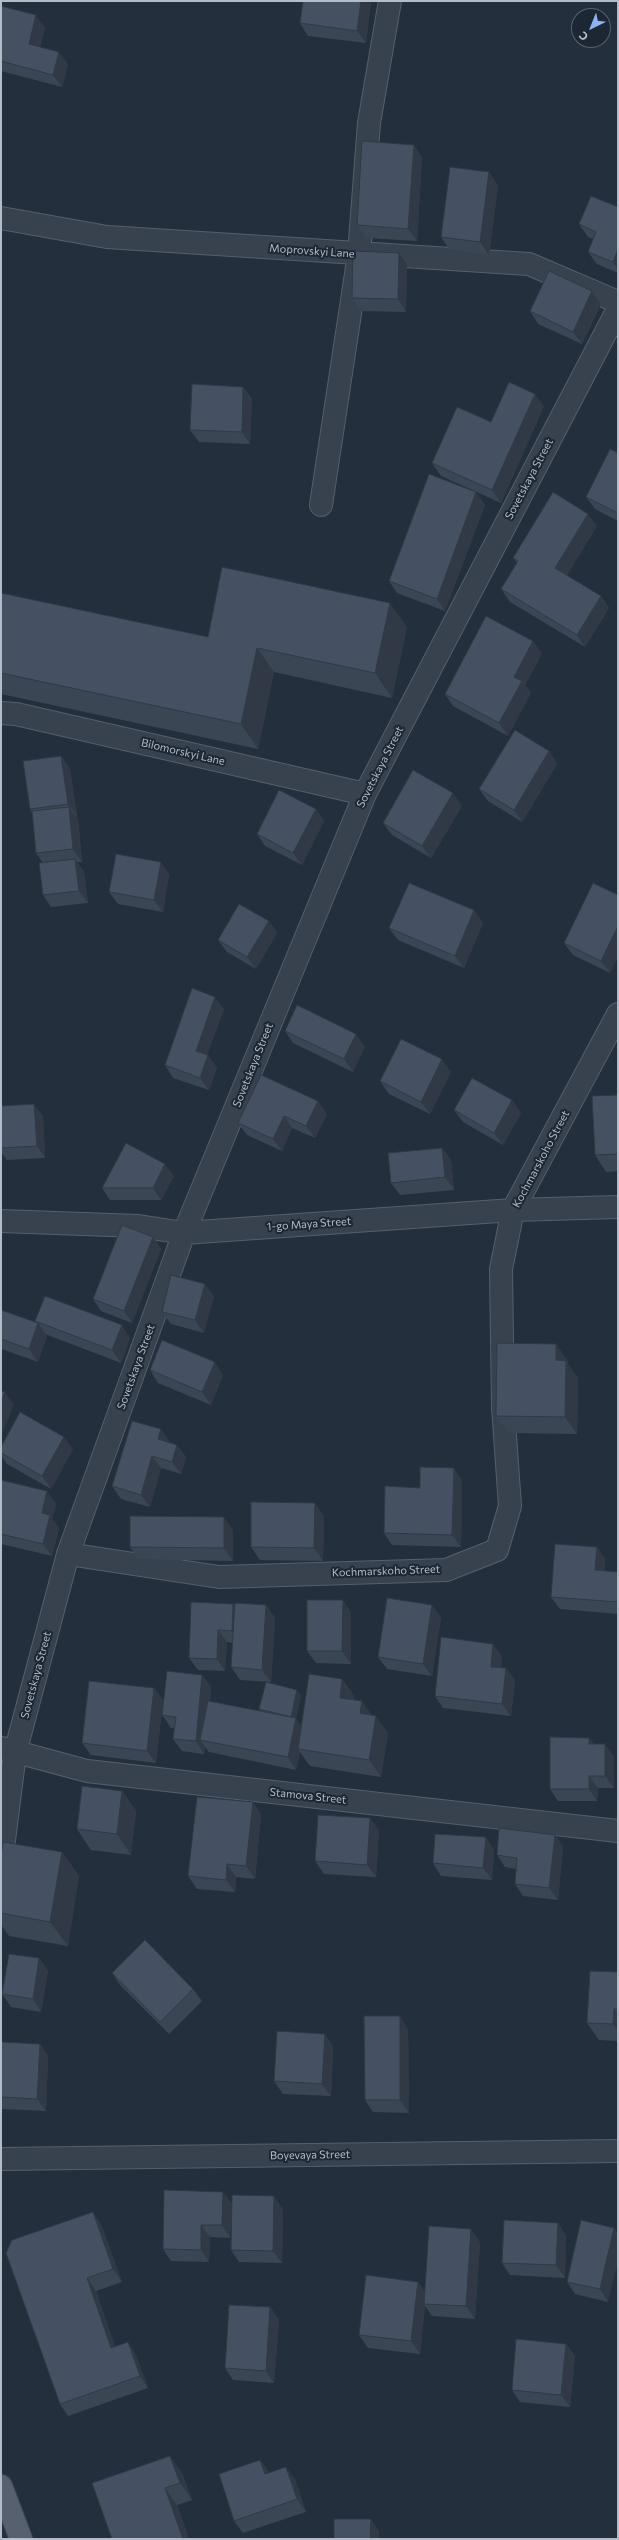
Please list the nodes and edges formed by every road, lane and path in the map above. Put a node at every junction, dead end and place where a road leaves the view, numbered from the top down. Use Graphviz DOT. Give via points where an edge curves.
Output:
graph roads {
  1 [pos="390,1"];
  2 [pos="1,218"];
  3 [pos="359,254"];
  4 [pos="618,302"];
  5 [pos="618,309"];
  6 [pos="321,506"];
  7 [pos="1,713"];
  8 [pos="365,794"];
  9 [pos="618,1014"];
  10 [pos="618,1208"];
  11 [pos="513,1210"];
  12 [pos="1,1221"];
  13 [pos="184,1233"];
  14 [pos="68,1554"];
  15 [pos="8,1750"];
  16 [pos="618,1831"];
  17 [pos="1,1864"];
  18 [pos="618,2151"];
  19 [pos="1,2159"];
  20 [pos="1,2486"];
  21 [pos="21,2539"];
  1 -- 3 [label="street" via="369,123"];
  2 -- 3 [label="street, Moprovskyi Lane" via="107,237"];
  3 -- 4 [label="street, Moprovskyi Lane" via="529,264"];
  3 -- 6 [label="street"];
  5 -- 8 [label="street, Sovetskaya Street"];
  7 -- 8 [label="street, Bilomorskyi Lane" via="24,716"];
  8 -- 13 [label="street, Sovetskaya Street"];
  9 -- 11 [label="street, Kochmarskoho Street"];
  10 -- 11 [label="street, 1-go Maya Street"];
  11 -- 13 [label="street, 1-go Maya Street"];
  11 -- 14 [label="street, Kochmarskoho Street" via="500,1269 503,1407 510,1506 497,1550 446,1570 219,1577"];
  12 -- 13 [label="street, 1-go Maya Street" via="138,1226"];
  13 -- 14 [label="street, Sovetskaya Street"];
  14 -- 15 [label="street, Sovetskaya Street"];
  15 -- 16 [label="street, Stamova Street" via="87,1771"];
  15 -- 17 [label="street, Sovetskaya Street"];
  18 -- 19 [label="street, Boyevaya Street"];
  20 -- 21 [label="main road"];
}
